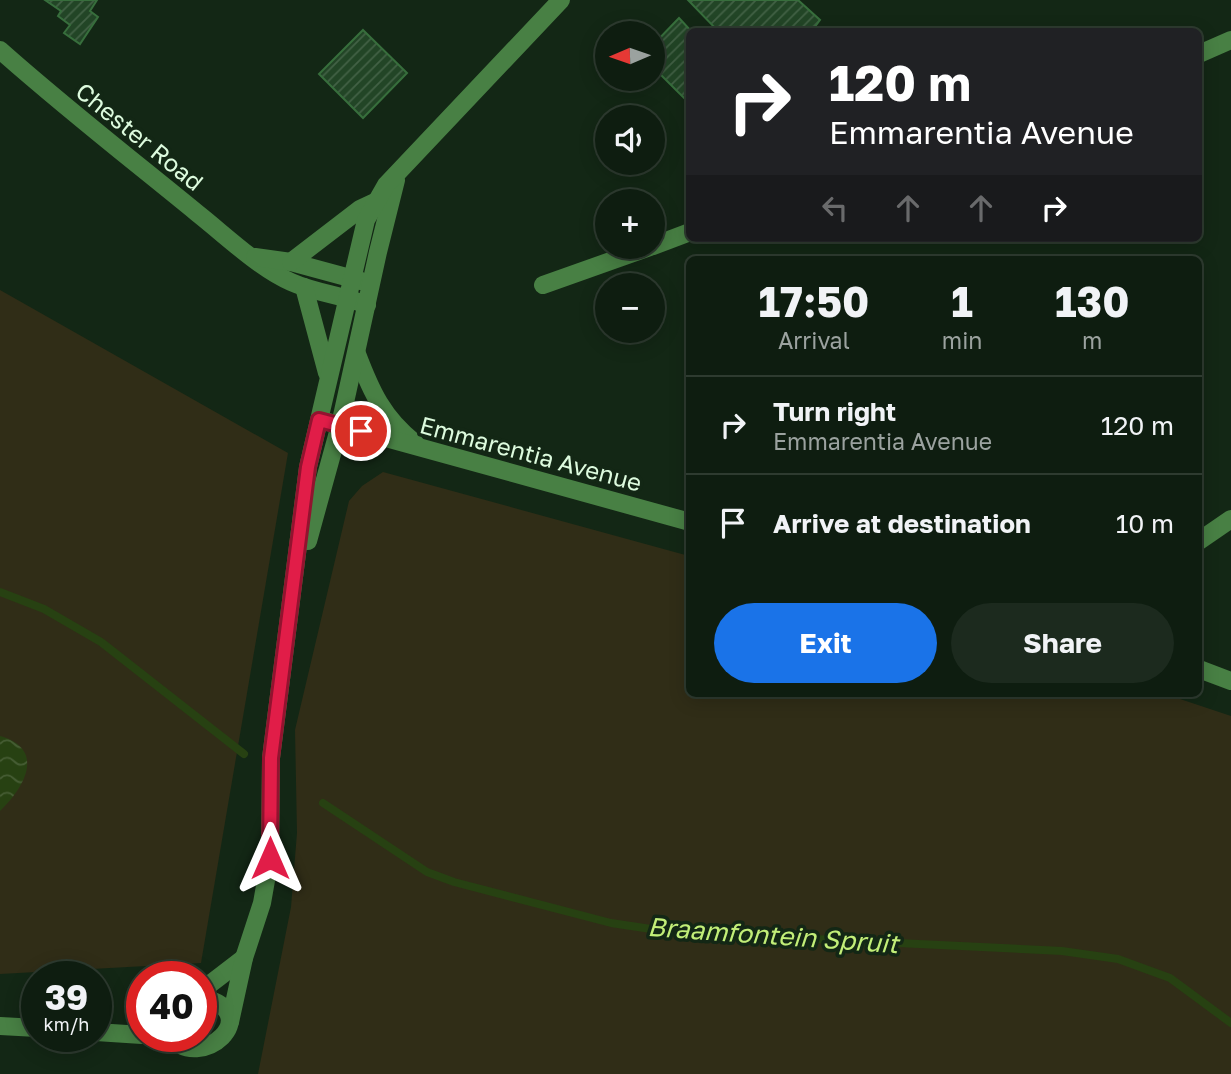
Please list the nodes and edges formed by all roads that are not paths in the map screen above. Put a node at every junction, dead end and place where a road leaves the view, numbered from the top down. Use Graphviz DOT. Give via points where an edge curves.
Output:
graph roads {
  1 [pos="561,0"];
  2 [pos="1231,40"];
  3 [pos="0,50"];
  4 [pos="1202,53"];
  5 [pos="397,174"];
  6 [pos="375,202"];
  7 [pos="686,233"];
  8 [pos="665,241"];
  9 [pos="252,256"];
  10 [pos="615,259"];
  11 [pos="291,262"];
  12 [pos="351,278"];
  13 [pos="371,285"];
  14 [pos="543,285"];
  15 [pos="304,287"];
  16 [pos="348,298"];
  17 [pos="367,305"];
  18 [pos="356,354"];
  19 [pos="328,380"];
  20 [pos="319,420"];
  21 [pos="340,425"];
  22 [pos="424,449"];
  23 [pos="1231,519"];
  24 [pos="686,521"];
  25 [pos="1202,539"];
  26 [pos="293,591"];
  27 [pos="1202,670"];
  28 [pos="1231,681"];
  29 [pos="244,958"];
  30 [pos="217,979"];
  31 [pos="217,1003"];
  32 [pos="230,1022"];
  33 [pos="0,1026"];
  34 [pos="21,1027"];
  35 [pos="180,1052"];
  1 -- 5 [label="street"];
  2 -- 4 [label="street"];
  3 -- 9 [label="street, Chester Road"];
  5 -- 6 [label="street"];
  5 -- 13 [label="street"];
  6 -- 11 [label="street"];
  6 -- 12 [label="street"];
  7 -- 8 [label="street"];
  9 -- 11 [label="street, Chester Road"];
  9 -- 15 [label="street, Chester Road"];
  10 -- 14 [label="street"];
  11 -- 12 [label="street, Chester Road"];
  12 -- 13 [label="street, Chester Road"];
  12 -- 16 [label="street"];
  13 -- 17 [label="street"];
  15 -- 16 [label="street, Chester Road"];
  15 -- 19 [label="street"];
  16 -- 17 [label="street, Chester Road"];
  16 -- 19 [label="street"];
  17 -- 18 [label="street"];
  18 -- 21 [label="street"];
  18 -- 22 [label="street" via="380,407 400,431"];
  19 -- 20 [label="street"];
  20 -- 21 [label="street, Emmarentia Avenue"];
  20 -- 26 [label="street" via="308,467"];
  21 -- 22 [label="street, Emmarentia Avenue"];
  21 -- 26 [label="street"];
  22 -- 24 [label="street, Emmarentia Avenue"];
  23 -- 25 [label="street"];
  26 -- 29 [label="street" via="271,758 270,858 262,903"];
  27 -- 28 [label="street"];
  29 -- 30 [label="street"];
  29 -- 32 [label="street"];
  31 -- 32 [label="street"];
  32 -- 35 [label="street" via="216,1059"];
  33 -- 34 [label="street"];
}
